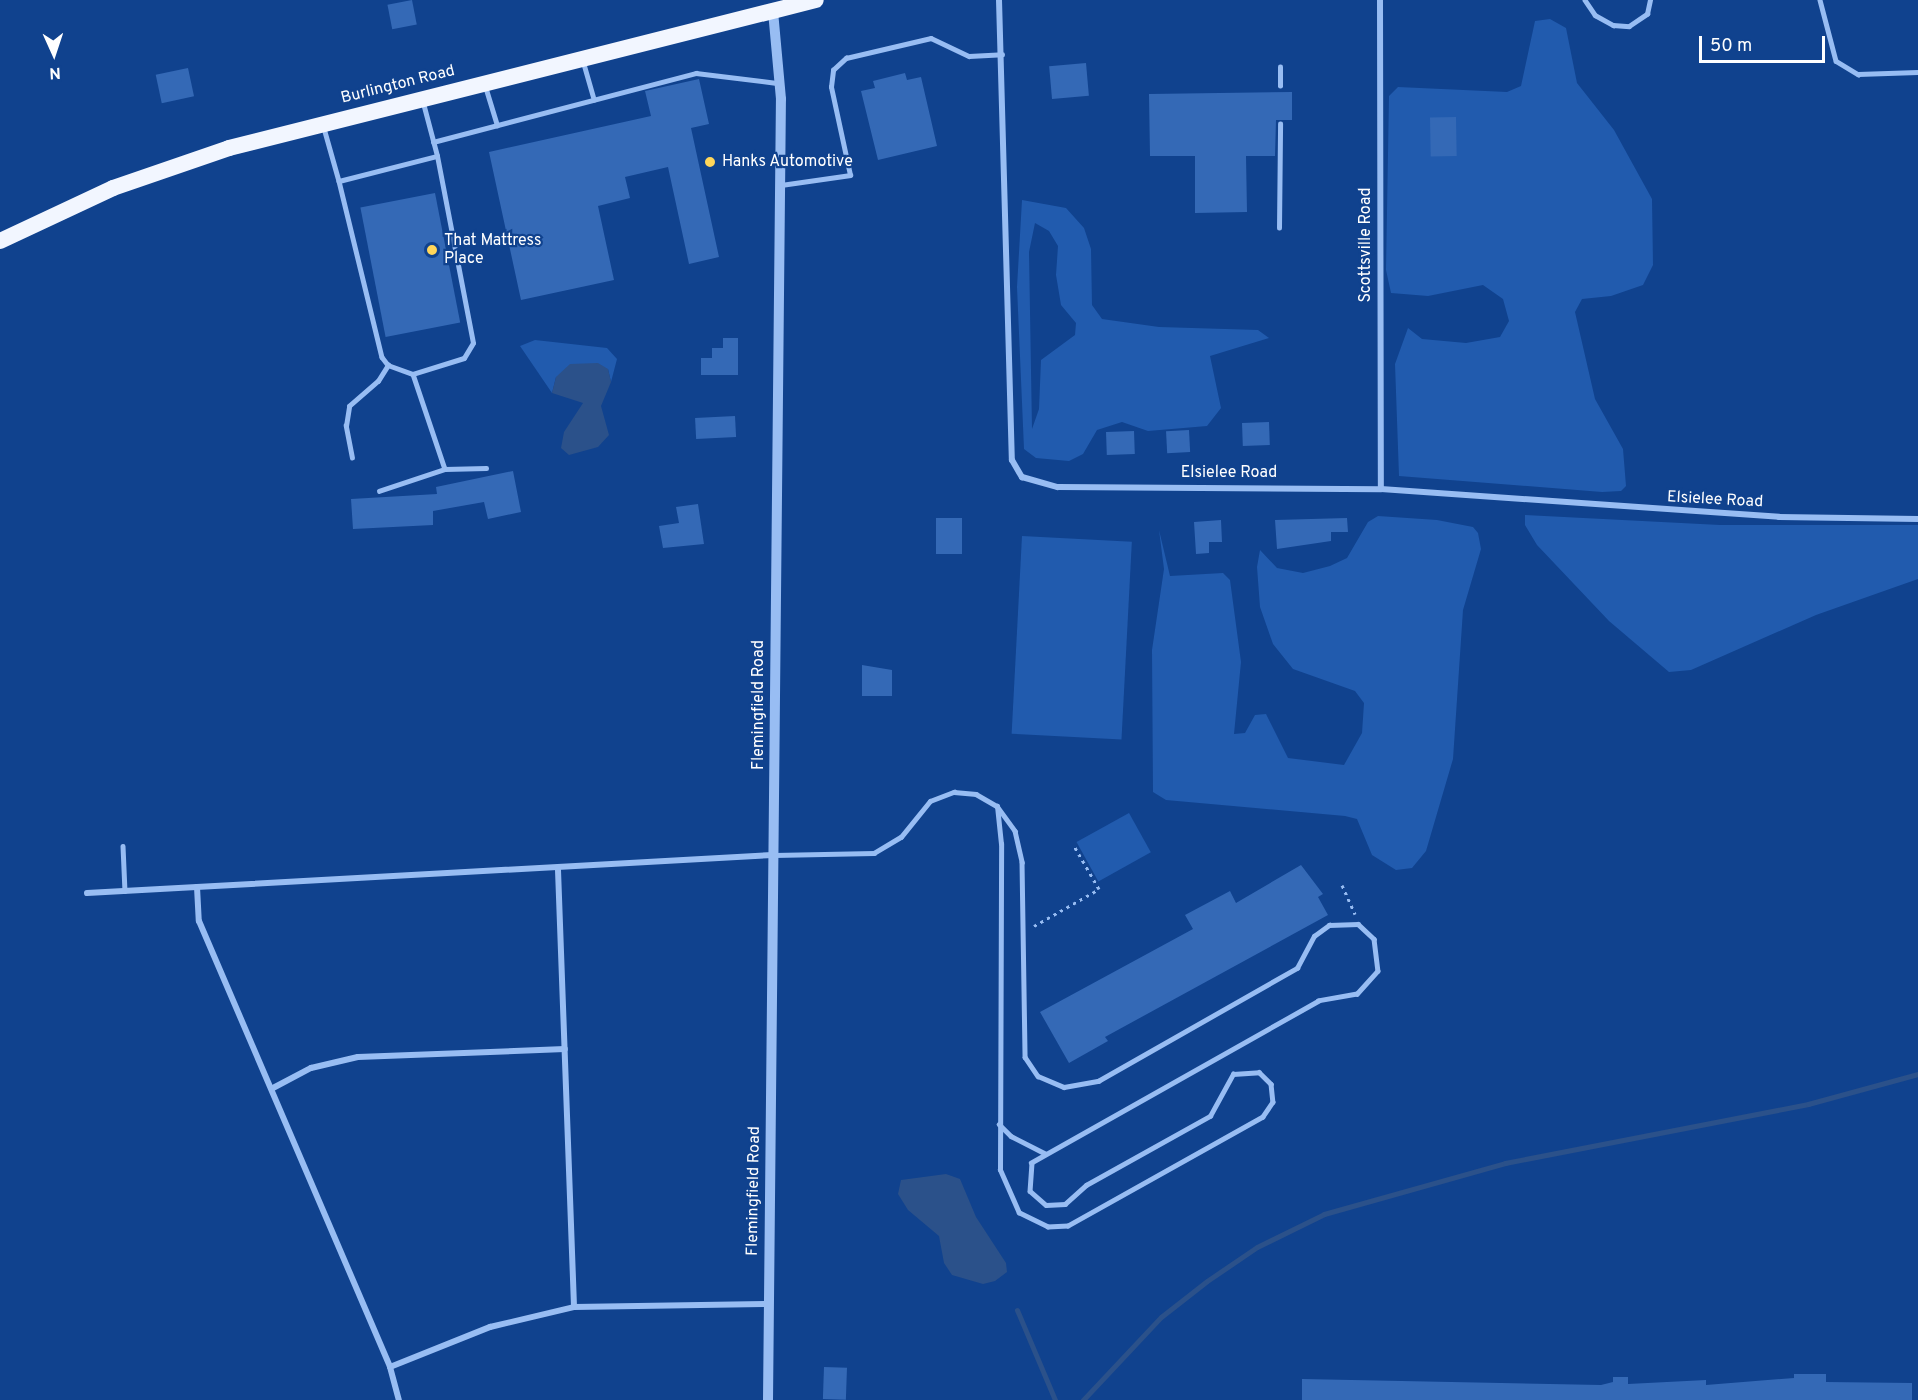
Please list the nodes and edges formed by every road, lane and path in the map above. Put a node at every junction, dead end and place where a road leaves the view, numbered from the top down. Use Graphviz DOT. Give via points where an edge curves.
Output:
graph roads {
  1 [pos="816,0"];
  2 [pos="999,0"];
  3 [pos="1380,0"];
  4 [pos="1585,0"];
  5 [pos="1650,0"];
  6 [pos="1820,0"];
  7 [pos="773,11"];
  8 [pos="1002,54"];
  9 [pos="582,58"];
  10 [pos="1280,67"];
  11 [pos="1918,72"];
  12 [pos="485,82"];
  13 [pos="781,84"];
  14 [pos="1280,86"];
  15 [pos="422,98"];
  16 [pos="594,100"];
  17 [pos="322,123"];
  18 [pos="1280,124"];
  19 [pos="497,125"];
  20 [pos="433,142"];
  21 [pos="436,156"];
  22 [pos="339,181"];
  23 [pos="780,185"];
  24 [pos="1279,228"];
  25 [pos="0,241"];
  26 [pos="388,365"];
  27 [pos="413,374"];
  28 [pos="352,458"];
  29 [pos="486,468"];
  30 [pos="445,469"];
  31 [pos="1382,489"];
  32 [pos="379,491"];
  33 [pos="1918,519"];
  34 [pos="997,806"];
  35 [pos="1073,844"];
  36 [pos="123,846"];
  37 [pos="773,855"];
  38 [pos="558,870"];
  39 [pos="1342,885"];
  40 [pos="197,887"];
  41 [pos="125,891"];
  42 [pos="87,893"];
  43 [pos="1358,924"];
  44 [pos="1034,926"];
  45 [pos="565,1049"];
  46 [pos="273,1088"];
  47 [pos="999,1124"];
  48 [pos="1045,1153"];
  49 [pos="768,1304"];
  50 [pos="574,1307"];
  51 [pos="390,1367"];
  52 [pos="399,1400"];
  53 [pos="768,1400"];
  1 -- 7 [label="highway, Burlington Road"];
  2 -- 8 [label="street, Elsielee Road"];
  3 -- 31 [label="street, Scottsville Road"];
  4 -- 5 [label="lane" via="1595,15 1613,25 1629,26 1647,14"];
  6 -- 11 [label="lane" via="1836,61 1858,74"];
  7 -- 9 [label="highway, Burlington Road"];
  7 -- 13 [label="street, Flemingfield Road"];
  8 -- 23 [label="lane" via="969,56 931,38 846,58 833,70 831,87 850,175"];
  8 -- 31 [label="street, Elsielee Road" via="1012,460 1022,477 1058,487"];
  9 -- 12 [label="highway, Burlington Road"];
  9 -- 16 [label="lane"];
  10 -- 14 [label="lane"];
  12 -- 15 [label="highway, Burlington Road"];
  12 -- 19 [label="lane"];
  13 -- 16 [label="lane" via="696,73"];
  13 -- 23 [label="street, Flemingfield Road"];
  15 -- 17 [label="highway, Burlington Road"];
  15 -- 20 [label="lane"];
  16 -- 19 [label="lane"];
  17 -- 22 [label="lane"];
  17 -- 25 [label="highway, Burlington Road" via="171,166"];
  18 -- 24 [label="lane"];
  19 -- 20 [label="lane"];
  20 -- 21 [label="lane"];
  21 -- 22 [label="lane"];
  21 -- 27 [label="lane" via="473,322 473,343 464,358"];
  22 -- 26 [label="lane" via="377,343"];
  23 -- 37 [label="street, Flemingfield Road"];
  26 -- 27 [label="lane"];
  26 -- 28 [label="lane" via="378,381 349,406 346,426"];
  27 -- 30 [label="lane"];
  29 -- 30 [label="lane"];
  30 -- 32 [label="lane"];
  31 -- 33 [label="street, Elsielee Road" via="1779,517"];
  34 -- 37 [label="lane" via="975,794 954,792 930,801 901,837 874,853"];
  34 -- 43 [label="lane" via="1015,831 1022,862 1022,1043 1030,1068 1050,1083 1077,1088 1098,1081 1297,968 1320,930 1338,922"];
  34 -- 47 [label="lane" via="1001,844"];
  35 -- 44 [label="path" via="1100,890"];
  36 -- 41 [label="lane"];
  37 -- 38 [label="street"];
  37 -- 49 [label="street, Flemingfield Road"];
  38 -- 40 [label="street"];
  38 -- 45 [label="street"];
  39 -- 43 [label="path"];
  40 -- 41 [label="street"];
  40 -- 46 [label="street" via="199,921"];
  41 -- 42 [label="street"];
  43 -- 48 [label="lane" via="1374,939 1380,958 1374,980 1365,989 1319,1000"];
  45 -- 46 [label="street" via="358,1057 311,1068"];
  45 -- 50 [label="street"];
  46 -- 51 [label="street"];
  47 -- 48 [label="lane" via="1011,1136"];
  47 -- 48 [label="lane" via="1000,1170 1012,1202 1028,1219 1058,1228 1078,1222 1263,1117 1273,1102 1271,1084 1259,1072 1233,1074 1210,1116 1086,1185 1065,1204 1046,1204 1030,1191 1027,1173"];
  49 -- 50 [label="street"];
  49 -- 53 [label="street, Flemingfield Road"];
  50 -- 51 [label="street" via="490,1327"];
  51 -- 52 [label="street"];
}
